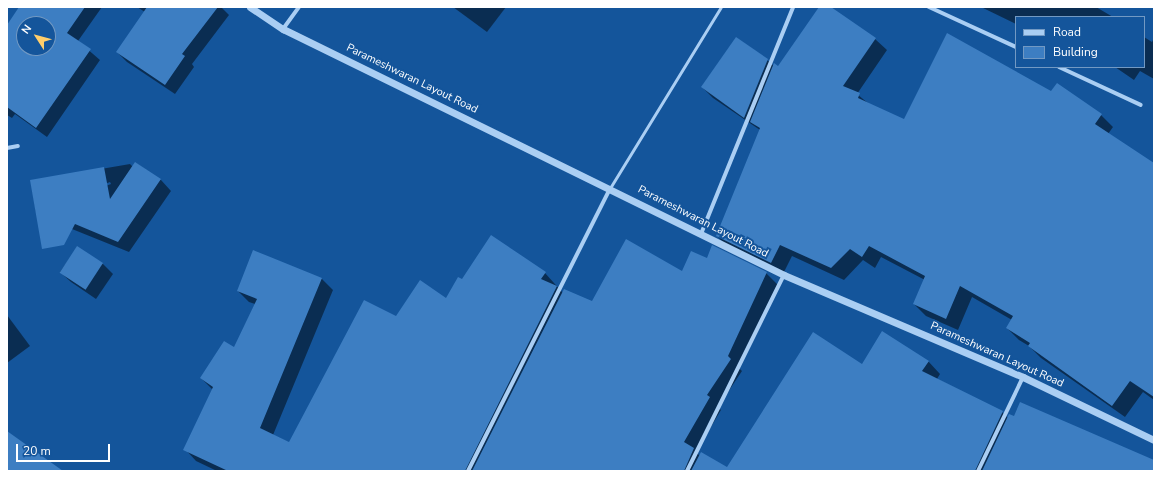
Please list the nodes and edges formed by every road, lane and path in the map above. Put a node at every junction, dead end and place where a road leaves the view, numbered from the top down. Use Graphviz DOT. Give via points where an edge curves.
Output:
graph roads {
  1 [pos="250,7"];
  2 [pos="299,7"];
  3 [pos="722,7"];
  4 [pos="793,7"];
  5 [pos="929,7"];
  6 [pos="283,29"];
  7 [pos="1015,47"];
  8 [pos="1061,68"];
  9 [pos="1141,105"];
  10 [pos="18,146"];
  11 [pos="7,148"];
  12 [pos="610,188"];
  13 [pos="701,234"];
  14 [pos="784,275"];
  15 [pos="1023,377"];
  16 [pos="1154,440"];
  17 [pos="468,471"];
  18 [pos="687,471"];
  19 [pos="978,471"];
  1 -- 6 [label="street, Parameshwaran Layout Road"];
  2 -- 6 [label="street"];
  3 -- 12 [label="lane"];
  4 -- 13 [label="street"];
  5 -- 7 [label="street"];
  6 -- 12 [label="street, Parameshwaran Layout Road"];
  8 -- 9 [label="street"];
  10 -- 11 [label="street"];
  12 -- 13 [label="street, Parameshwaran Layout Road"];
  12 -- 17 [label="street"];
  13 -- 14 [label="street, Parameshwaran Layout Road"];
  14 -- 15 [label="street, Parameshwaran Layout Road"];
  14 -- 18 [label="street"];
  15 -- 16 [label="street, Parameshwaran Layout Road"];
  15 -- 19 [label="street"];
}
